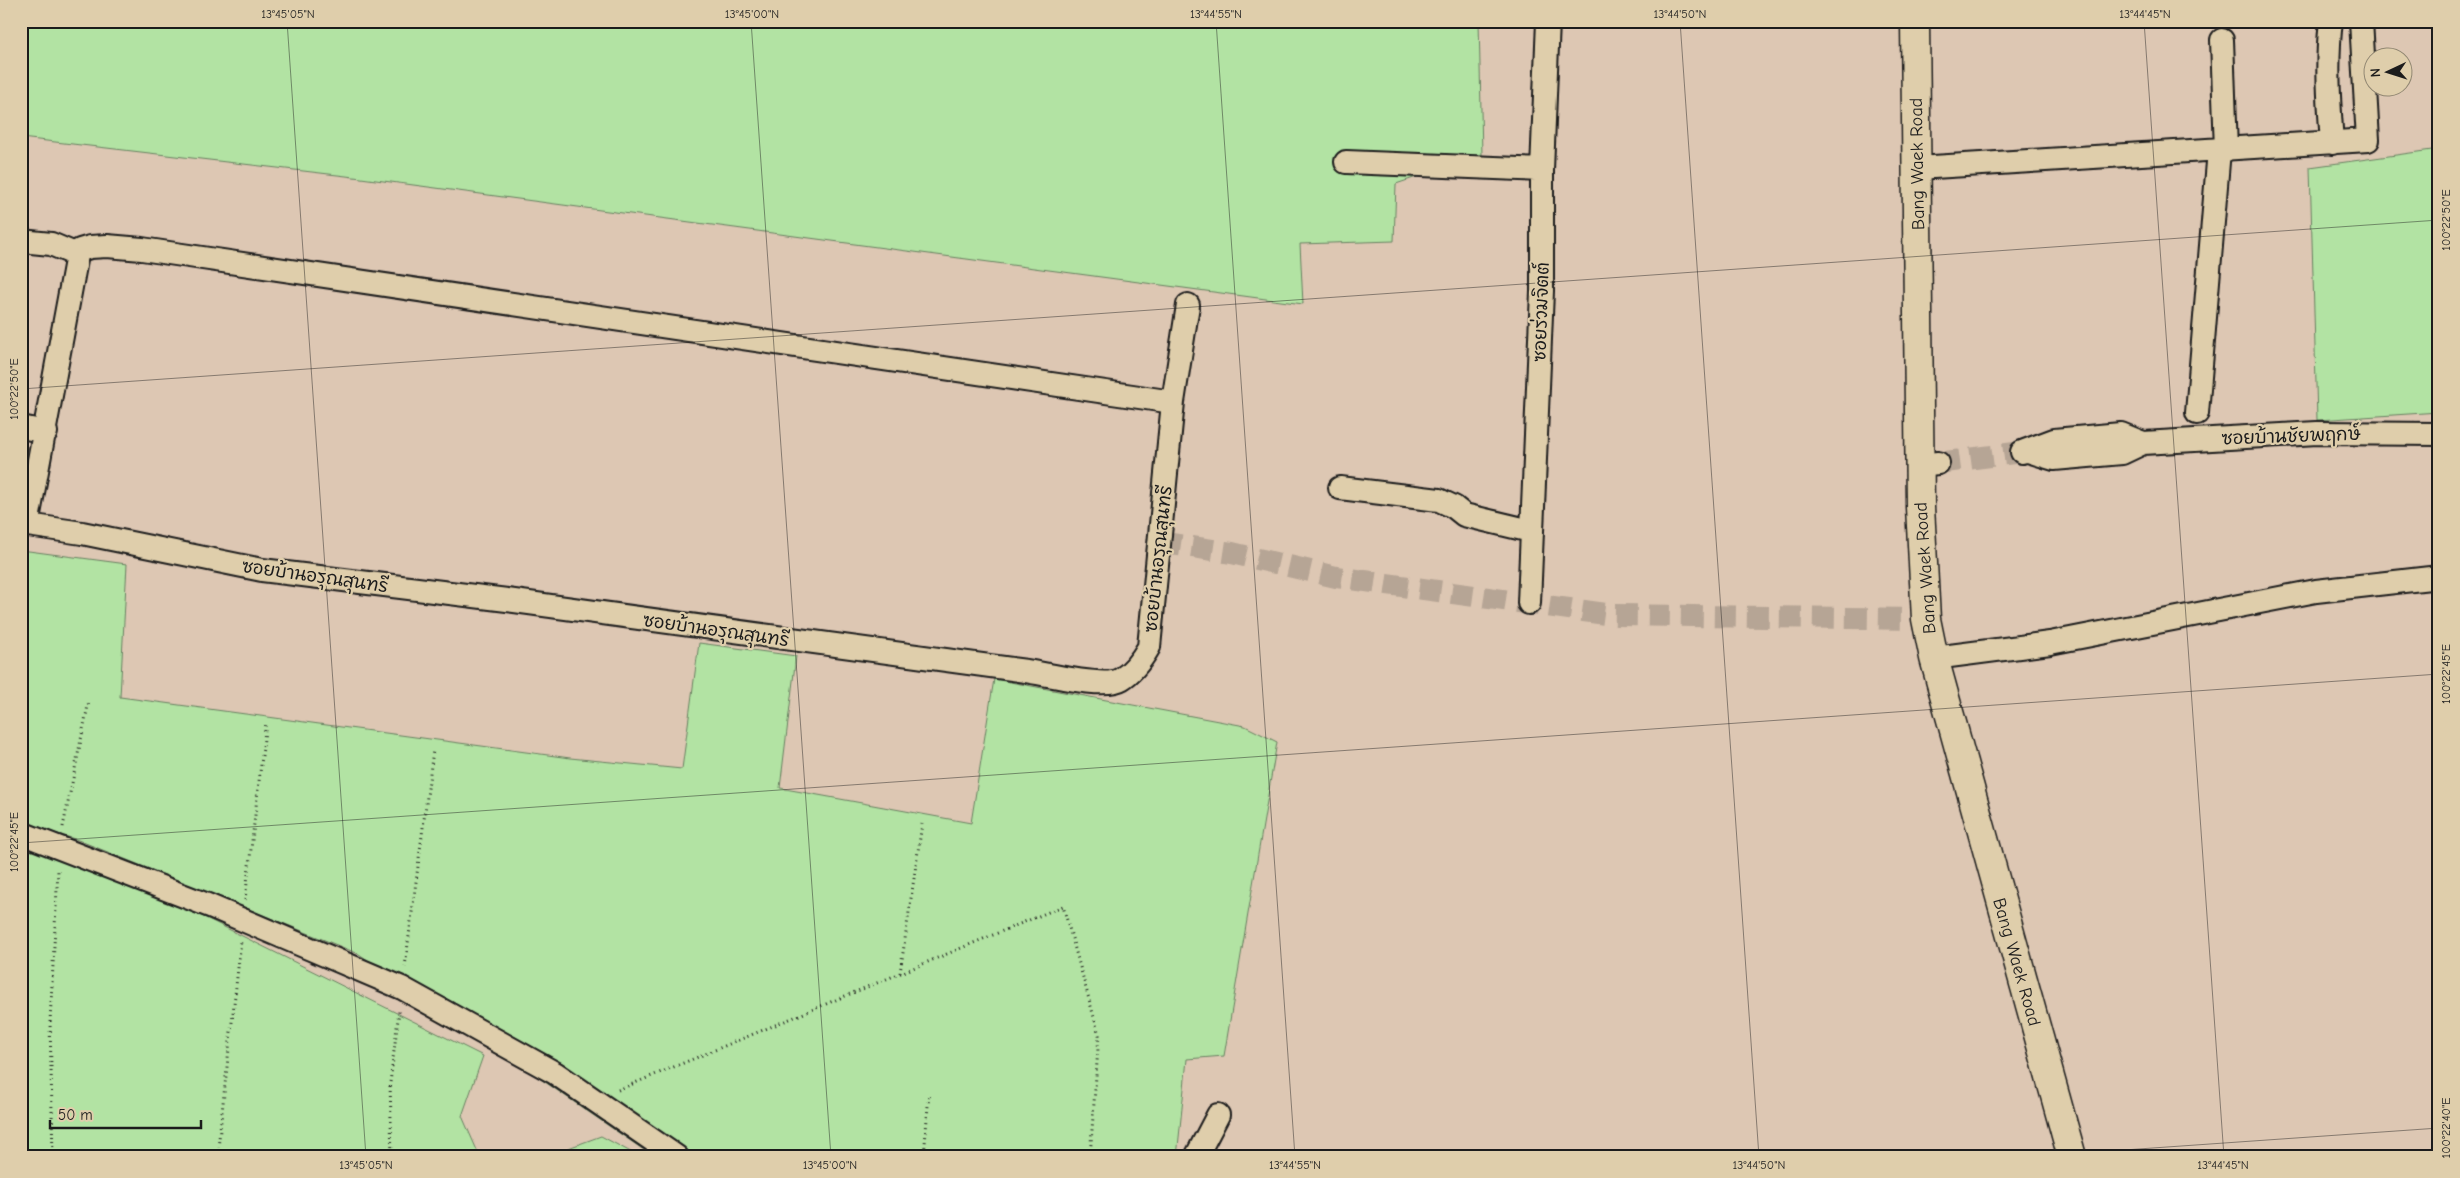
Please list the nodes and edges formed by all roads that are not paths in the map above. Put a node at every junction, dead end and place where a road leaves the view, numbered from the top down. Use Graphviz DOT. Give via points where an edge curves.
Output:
graph roads {
  1 [pos="1548,21"];
  2 [pos="1915,21"];
  3 [pos="2331,21"];
  4 [pos="2362,21"];
  5 [pos="2222,40"];
  6 [pos="2332,143"];
  7 [pos="2223,150"];
  8 [pos="1346,162"];
  9 [pos="1917,168"];
  10 [pos="1542,170"];
  11 [pos="21,241"];
  12 [pos="77,254"];
  13 [pos="1188,305"];
  14 [pos="1173,402"];
  15 [pos="2197,413"];
  16 [pos="21,427"];
  17 [pos="46,432"];
  18 [pos="2439,434"];
  19 [pos="2025,451"];
  20 [pos="1340,488"];
  21 [pos="24,524"];
  22 [pos="1531,531"];
  23 [pos="2439,577"];
  24 [pos="1529,603"];
  25 [pos="1934,658"];
  26 [pos="21,833"];
  27 [pos="1218,1115"];
  28 [pos="677,1157"];
  29 [pos="1196,1157"];
  30 [pos="2072,1157"];
  1 -- 10 [label="street, ซอยร่วมจิตต์"];
  2 -- 9 [label="main road, Bang Waek Road"];
  3 -- 6 [label="street" via="2328,89"];
  4 -- 6 [label="street" via="2368,140"];
  5 -- 7 [label="street"];
  6 -- 7 [label="street"];
  7 -- 9 [label="street"];
  7 -- 15 [label="street"];
  8 -- 10 [label="street"];
  9 -- 25 [label="main road, Bang Waek Road" via="1929,464 1926,619"];
  10 -- 22 [label="street, ซอยร่วมจิตต์" via="1542,291"];
  11 -- 12 [label="street" via="51,244"];
  12 -- 14 [label="street" via="80,250 96,246 142,249"];
  12 -- 17 [label="street, ซอยบ้านอรุณสุนทรี"];
  13 -- 14 [label="street, ซอยบ้านอรุณสุนทรี"];
  14 -- 21 [label="street, ซอยบ้านอรุณสุนทรี" via="1149,647 1139,663 1120,680 1104,682 507,600 262,570"];
  16 -- 17 [label="street"];
  17 -- 21 [label="street, ซอยบ้านอรุณสุนทรี"];
  18 -- 19 [label="street, ซอยบ้านชัยพฤกษ์" via="2317,433 2143,443 2122,453 2054,459"];
  20 -- 22 [label="street" via="1439,500 1464,515"];
  22 -- 24 [label="street, ซอยร่วมจิตต์"];
  23 -- 25 [label="street" via="2316,591 2050,643"];
  25 -- 30 [label="main road, Bang Waek Road"];
  26 -- 28 [label="street" via="210,906 402,988 555,1073"];
  27 -- 29 [label="street"];
}
